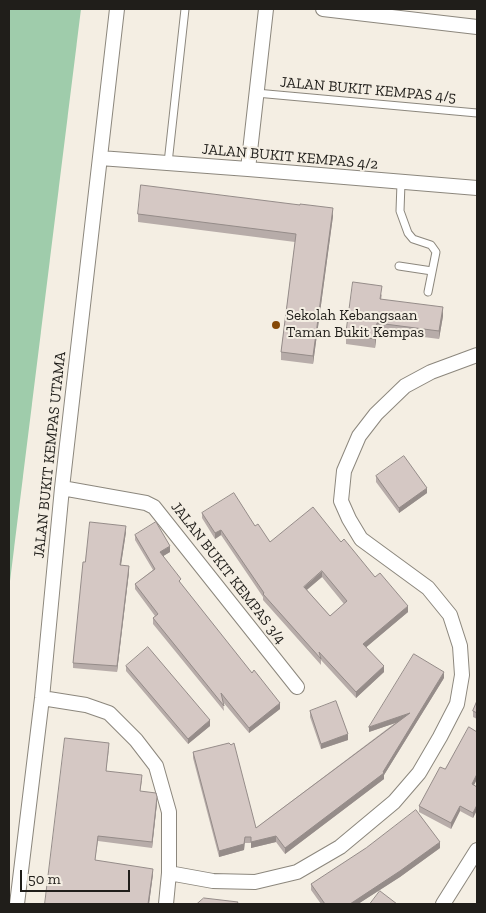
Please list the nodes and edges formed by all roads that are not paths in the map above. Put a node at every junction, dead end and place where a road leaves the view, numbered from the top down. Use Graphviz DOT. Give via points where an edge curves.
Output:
graph roads {
  1 [pos="117,9"];
  2 [pos="185,9"];
  3 [pos="266,9"];
  4 [pos="323,9"];
  5 [pos="477,27"];
  6 [pos="256,93"];
  7 [pos="477,113"];
  8 [pos="100,158"];
  9 [pos="168,163"];
  10 [pos="248,169"];
  11 [pos="401,183"];
  12 [pos="477,188"];
  13 [pos="399,266"];
  14 [pos="432,271"];
  15 [pos="428,292"];
  16 [pos="477,355"];
  17 [pos="62,488"];
  18 [pos="297,687"];
  19 [pos="42,698"];
  20 [pos="477,850"];
  21 [pos="169,873"];
  22 [pos="17,904"];
  23 [pos="166,904"];
  24 [pos="443,904"];
  1 -- 8 [label="street, JALAN BUKIT KEMPAS UTAMA"];
  2 -- 9 [label="lane"];
  3 -- 6 [label="street"];
  4 -- 5 [label="street"];
  6 -- 7 [label="lane, JALAN BUKIT KEMPAS 4/5"];
  6 -- 10 [label="street"];
  8 -- 9 [label="street, JALAN BUKIT KEMPAS 4/2"];
  8 -- 17 [label="street, JALAN BUKIT KEMPAS UTAMA"];
  9 -- 10 [label="street, JALAN BUKIT KEMPAS 4/2"];
  10 -- 11 [label="street, JALAN BUKIT KEMPAS 4/2"];
  11 -- 12 [label="street, JALAN BUKIT KEMPAS 4/2"];
  11 -- 14 [label="lane" via="400,211 410,236 434,248 436,256"];
  13 -- 14 [label="lane"];
  14 -- 15 [label="lane"];
  16 -- 21 [label="street" via="431,372 405,386 359,436 344,471 341,501 361,539 428,588 450,615 460,646 462,675 457,704 419,773 394,802 340,847 297,872 255,882 212,881"];
  17 -- 18 [label="street, JALAN BUKIT KEMPAS 3/4" via="154,507"];
  17 -- 19 [label="street, JALAN BUKIT KEMPAS UTAMA"];
  19 -- 21 [label="street" via="86,705 109,713 156,766 169,812"];
  19 -- 22 [label="street, JALAN BUKIT KEMPAS UTAMA"];
  20 -- 24 [label="street"];
  21 -- 23 [label="street"];
}
